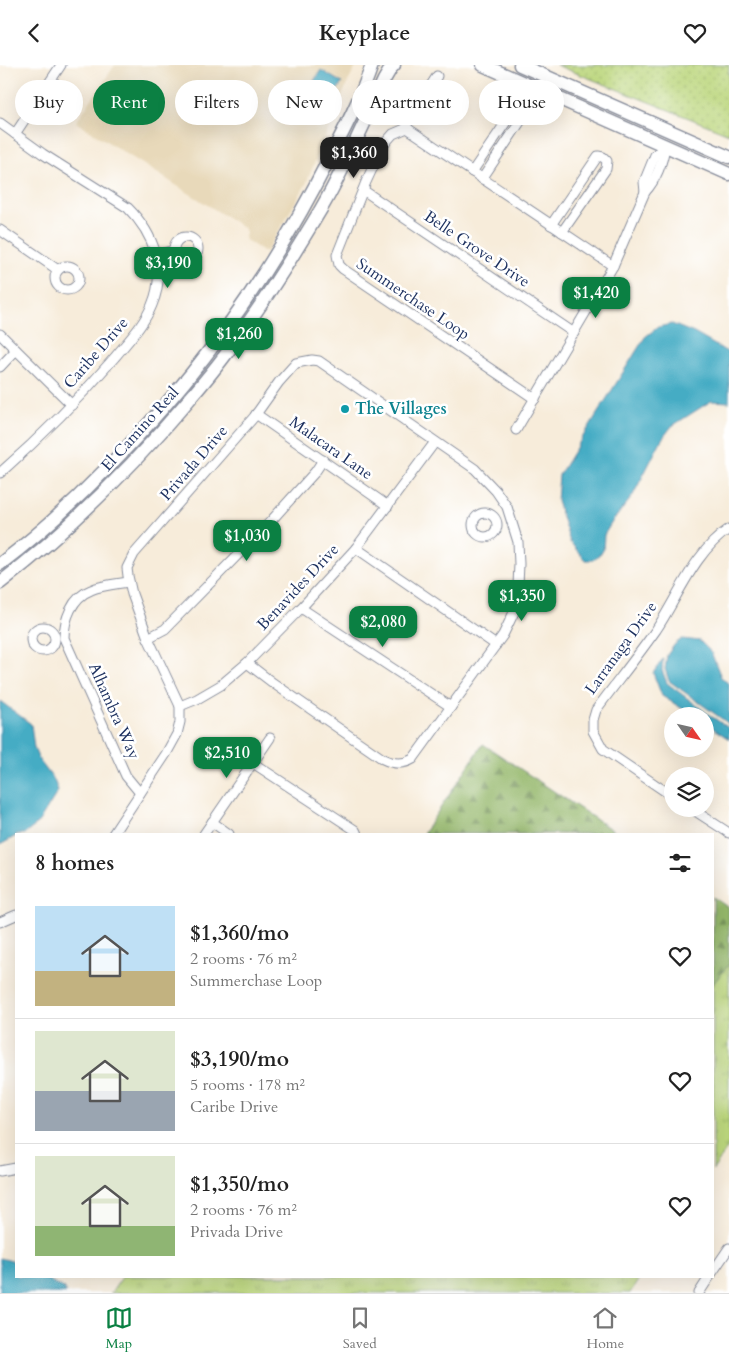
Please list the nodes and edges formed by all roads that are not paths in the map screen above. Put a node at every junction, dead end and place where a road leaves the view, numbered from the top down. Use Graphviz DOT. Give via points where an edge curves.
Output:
graph roads {
  1 [pos="372,65"];
  2 [pos="394,65"];
  3 [pos="483,65"];
  4 [pos="520,65"];
  5 [pos="59,66"];
  6 [pos="437,76"];
  7 [pos="0,123"];
  8 [pos="407,128"];
  9 [pos="671,132"];
  10 [pos="15,134"];
  11 [pos="336,144"];
  12 [pos="665,146"];
  13 [pos="351,151"];
  14 [pos="729,157"];
  15 [pos="472,172"];
  16 [pos="729,174"];
  17 [pos="482,179"];
  18 [pos="362,190"];
  19 [pos="551,225"];
  20 [pos="562,232"];
  21 [pos="1,233"];
  22 [pos="174,250"];
  23 [pos="156,255"];
  24 [pos="613,266"];
  25 [pos="58,271"];
  26 [pos="574,333"];
  27 [pos="0,334"];
  28 [pos="16,350"];
  29 [pos="0,367"];
  30 [pos="535,399"];
  31 [pos="72,405"];
  32 [pos="256,414"];
  33 [pos="516,430"];
  34 [pos="435,442"];
  35 [pos="323,460"];
  36 [pos="0,473"];
  37 [pos="388,506"];
  38 [pos="511,521"];
  39 [pos="497,524"];
  40 [pos="729,529"];
  41 [pos="356,548"];
  42 [pos="0,564"];
  43 [pos="129,582"];
  44 [pos="0,583"];
  45 [pos="301,607"];
  46 [pos="148,638"];
  47 [pos="496,645"];
  48 [pos="247,663"];
  49 [pos="180,706"];
  50 [pos="451,707"];
  51 [pos="270,738"];
  52 [pos="253,763"];
  53 [pos="664,791"];
  54 [pos="140,793"];
  55 [pos="704,817"];
  56 [pos="212,822"];
  57 [pos="114,833"];
  58 [pos="205,833"];
  59 [pos="228,833"];
  60 [pos="356,833"];
  61 [pos="729,833"];
  62 [pos="15,915"];
  63 [pos="0,922"];
  64 [pos="0,1168"];
  65 [pos="15,1168"];
  66 [pos="729,1248"];
  67 [pos="714,1270"];
  68 [pos="709,1278"];
  69 [pos="699,1293"];
  1 -- 11 [label="main road, El Camino Real"];
  2 -- 13 [label="main road, El Camino Real"];
  3 -- 12 [label="main road"];
  4 -- 9 [label="main road"];
  5 -- 10 [label="street"];
  6 -- 8 [label="street" via="407,122"];
  7 -- 10 [label="street, Caribe Drive"];
  8 -- 15 [label="street"];
  8 -- 18 [label="street, Summerchase Loop" via="393,134 386,142"];
  9 -- 12 [label="main road"];
  9 -- 14 [label="main road"];
  10 -- 23 [label="street, Caribe Drive" via="128,208 147,231"];
  11 -- 13 [label="main road"];
  11 -- 42 [label="main road, El Camino Real" via="308,200 256,286 197,367 159,413 79,497"];
  12 -- 16 [label="main road"];
  12 -- 24 [label="street" via="663,159"];
  13 -- 44 [label="main road, El Camino Real" via="268,295 209,376 141,455 91,506"];
  15 -- 17 [label="street"];
  15 -- 17 [label="street" via="512,113 522,114 524,116"];
  17 -- 19 [label="street"];
  18 -- 26 [label="street, Belle Grove Drive"];
  18 -- 30 [label="street, Summerchase Loop" via="337,255 339,265"];
  19 -- 20 [label="street"];
  19 -- 20 [label="street" via="598,156 603,157 607,161 606,169"];
  20 -- 24 [label="street"];
  21 -- 25 [label="street"];
  22 -- 23 [label="street"];
  23 -- 31 [label="street, Caribe Drive" via="156,290 147,315"];
  24 -- 26 [label="street"];
  26 -- 30 [label="street"];
  27 -- 28 [label="street"];
  28 -- 29 [label="street"];
  28 -- 31 [label="street"];
  30 -- 33 [label="street"];
  31 -- 36 [label="street, Caribe Drive"];
  32 -- 34 [label="street, Privada Drive" via="296,363 319,361"];
  32 -- 35 [label="street, Malacara Lane"];
  32 -- 43 [label="street, Privada Drive" via="134,553 128,568"];
  34 -- 37 [label="street, Benavides Drive"];
  34 -- 38 [label="street, Privada Drive" via="483,477 507,507"];
  35 -- 37 [label="street, Malacara Lane"];
  35 -- 46 [label="street" via="270,522 172,622"];
  37 -- 41 [label="street, Benavides Drive"];
  38 -- 39 [label="street"];
  38 -- 47 [label="street, Privada Drive" via="518,542 517,606"];
  40 -- 53 [label="street, Larranaga Drive" via="718,536 694,565 656,629 596,709 593,719 593,731 603,749"];
  41 -- 45 [label="street, Benavides Drive"];
  41 -- 47 [label="street"];
  43 -- 46 [label="street, Privada Drive"];
  43 -- 54 [label="street, Alhambra Way" via="92,589 83,595 72,607 59,638 126,776"];
  45 -- 48 [label="street, Benavides Drive"];
  45 -- 50 [label="street"];
  46 -- 49 [label="street, Privada Drive"];
  47 -- 50 [label="street, Privada Drive"];
  48 -- 49 [label="street, Benavides Drive" via="221,685"];
  48 -- 50 [label="street, Privada Drive" via="383,759 395,763 413,759"];
  49 -- 54 [label="street, Privada Drive" via="176,734"];
  51 -- 52 [label="street"];
  52 -- 56 [label="street"];
  52 -- 60 [label="street"];
  54 -- 57 [label="street, Privada Drive"];
  55 -- 61 [label="street"];
  56 -- 58 [label="street"];
  56 -- 59 [label="street"];
  62 -- 63 [label="street"];
  64 -- 65 [label="street"];
  66 -- 67 [label="street"];
  68 -- 69 [label="street"];
}
